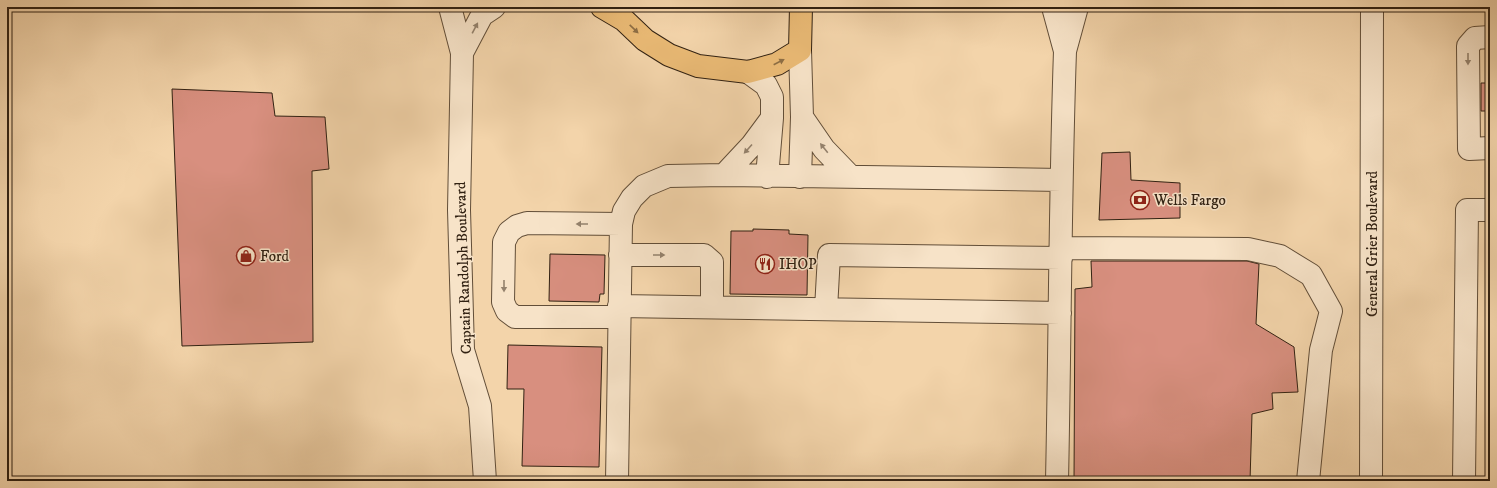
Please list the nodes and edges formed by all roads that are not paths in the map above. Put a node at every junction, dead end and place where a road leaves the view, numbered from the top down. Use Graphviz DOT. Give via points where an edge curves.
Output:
graph roads {
  1 [pos="450,7"];
  2 [pos="494,7"];
  3 [pos="602,7"];
  4 [pos="801,7"];
  5 [pos="1053,7"];
  6 [pos="1078,7"];
  7 [pos="1372,7"];
  8 [pos="1490,37"];
  9 [pos="800,50"];
  10 [pos="1065,51"];
  11 [pos="462,53"];
  12 [pos="748,72"];
  13 [pos="802,117"];
  14 [pos="772,118"];
  15 [pos="1490,148"];
  16 [pos="724,175"];
  17 [pos="850,176"];
  18 [pos="767,177"];
  19 [pos="800,177"];
  20 [pos="1061,180"];
  21 [pos="1490,210"];
  22 [pos="621,224"];
  23 [pos="1061,253"];
  24 [pos="620,255"];
  25 [pos="712,307"];
  26 [pos="826,309"];
  27 [pos="619,311"];
  28 [pos="1060,313"];
  29 [pos="485,481"];
  30 [pos="616,481"];
  31 [pos="1058,481"];
  32 [pos="1308,481"];
  33 [pos="1371,481"];
  34 [pos="1464,481"];
  1 -- 11 [label="street, Captain Randolph Boulevard"];
  11 -- 2 [label="street, Captain Randolph Boulevard, one-way" via="482,15"];
  3 -- 12 [label="highway, one-way" via="624,20 645,40 669,55 698,66"];
  4 -- 9 [label="highway"];
  5 -- 10 [label="street"];
  6 -- 10 [label="street"];
  7 -- 33 [label="street, General Grier Boulevard"];
  8 -- 15 [label="street, one-way" via="1475,38 1468,46 1469,149"];
  12 -- 9 [label="highway, one-way" via="777,64"];
  9 -- 13 [label="street"];
  10 -- 20 [label="street"];
  11 -- 29 [label="street, Captain Randolph Boulevard" via="459,210 463,350 480,406"];
  12 -- 14 [label="street" via="766,86 772,97"];
  17 -- 13 [label="street, one-way" via="824,149"];
  13 -- 19 [label="street"];
  14 -- 16 [label="street, one-way" via="752,145"];
  14 -- 18 [label="street"];
  16 -- 18 [label="street"];
  16 -- 22 [label="street" via="668,176 653,180 632,198 624,210"];
  17 -- 19 [label="street"];
  17 -- 20 [label="street"];
  18 -- 19 [label="street"];
  20 -- 23 [label="street"];
  21 -- 34 [label="street" via="1467,210"];
  22 -- 24 [label="street"];
  22 -- 27 [label="street, one-way" via="528,223 509,232 504,242 504,302 507,311 515,317"];
  23 -- 26 [label="street" via="829,255"];
  23 -- 28 [label="street"];
  23 -- 32 [label="street" via="1248,249 1280,256 1311,275 1331,311 1321,350"];
  24 -- 25 [label="street, one-way" via="708,257 712,262"];
  24 -- 27 [label="street"];
  25 -- 26 [label="street"];
  25 -- 27 [label="street"];
  26 -- 28 [label="street"];
  27 -- 30 [label="street"];
  28 -- 31 [label="street"];
}
